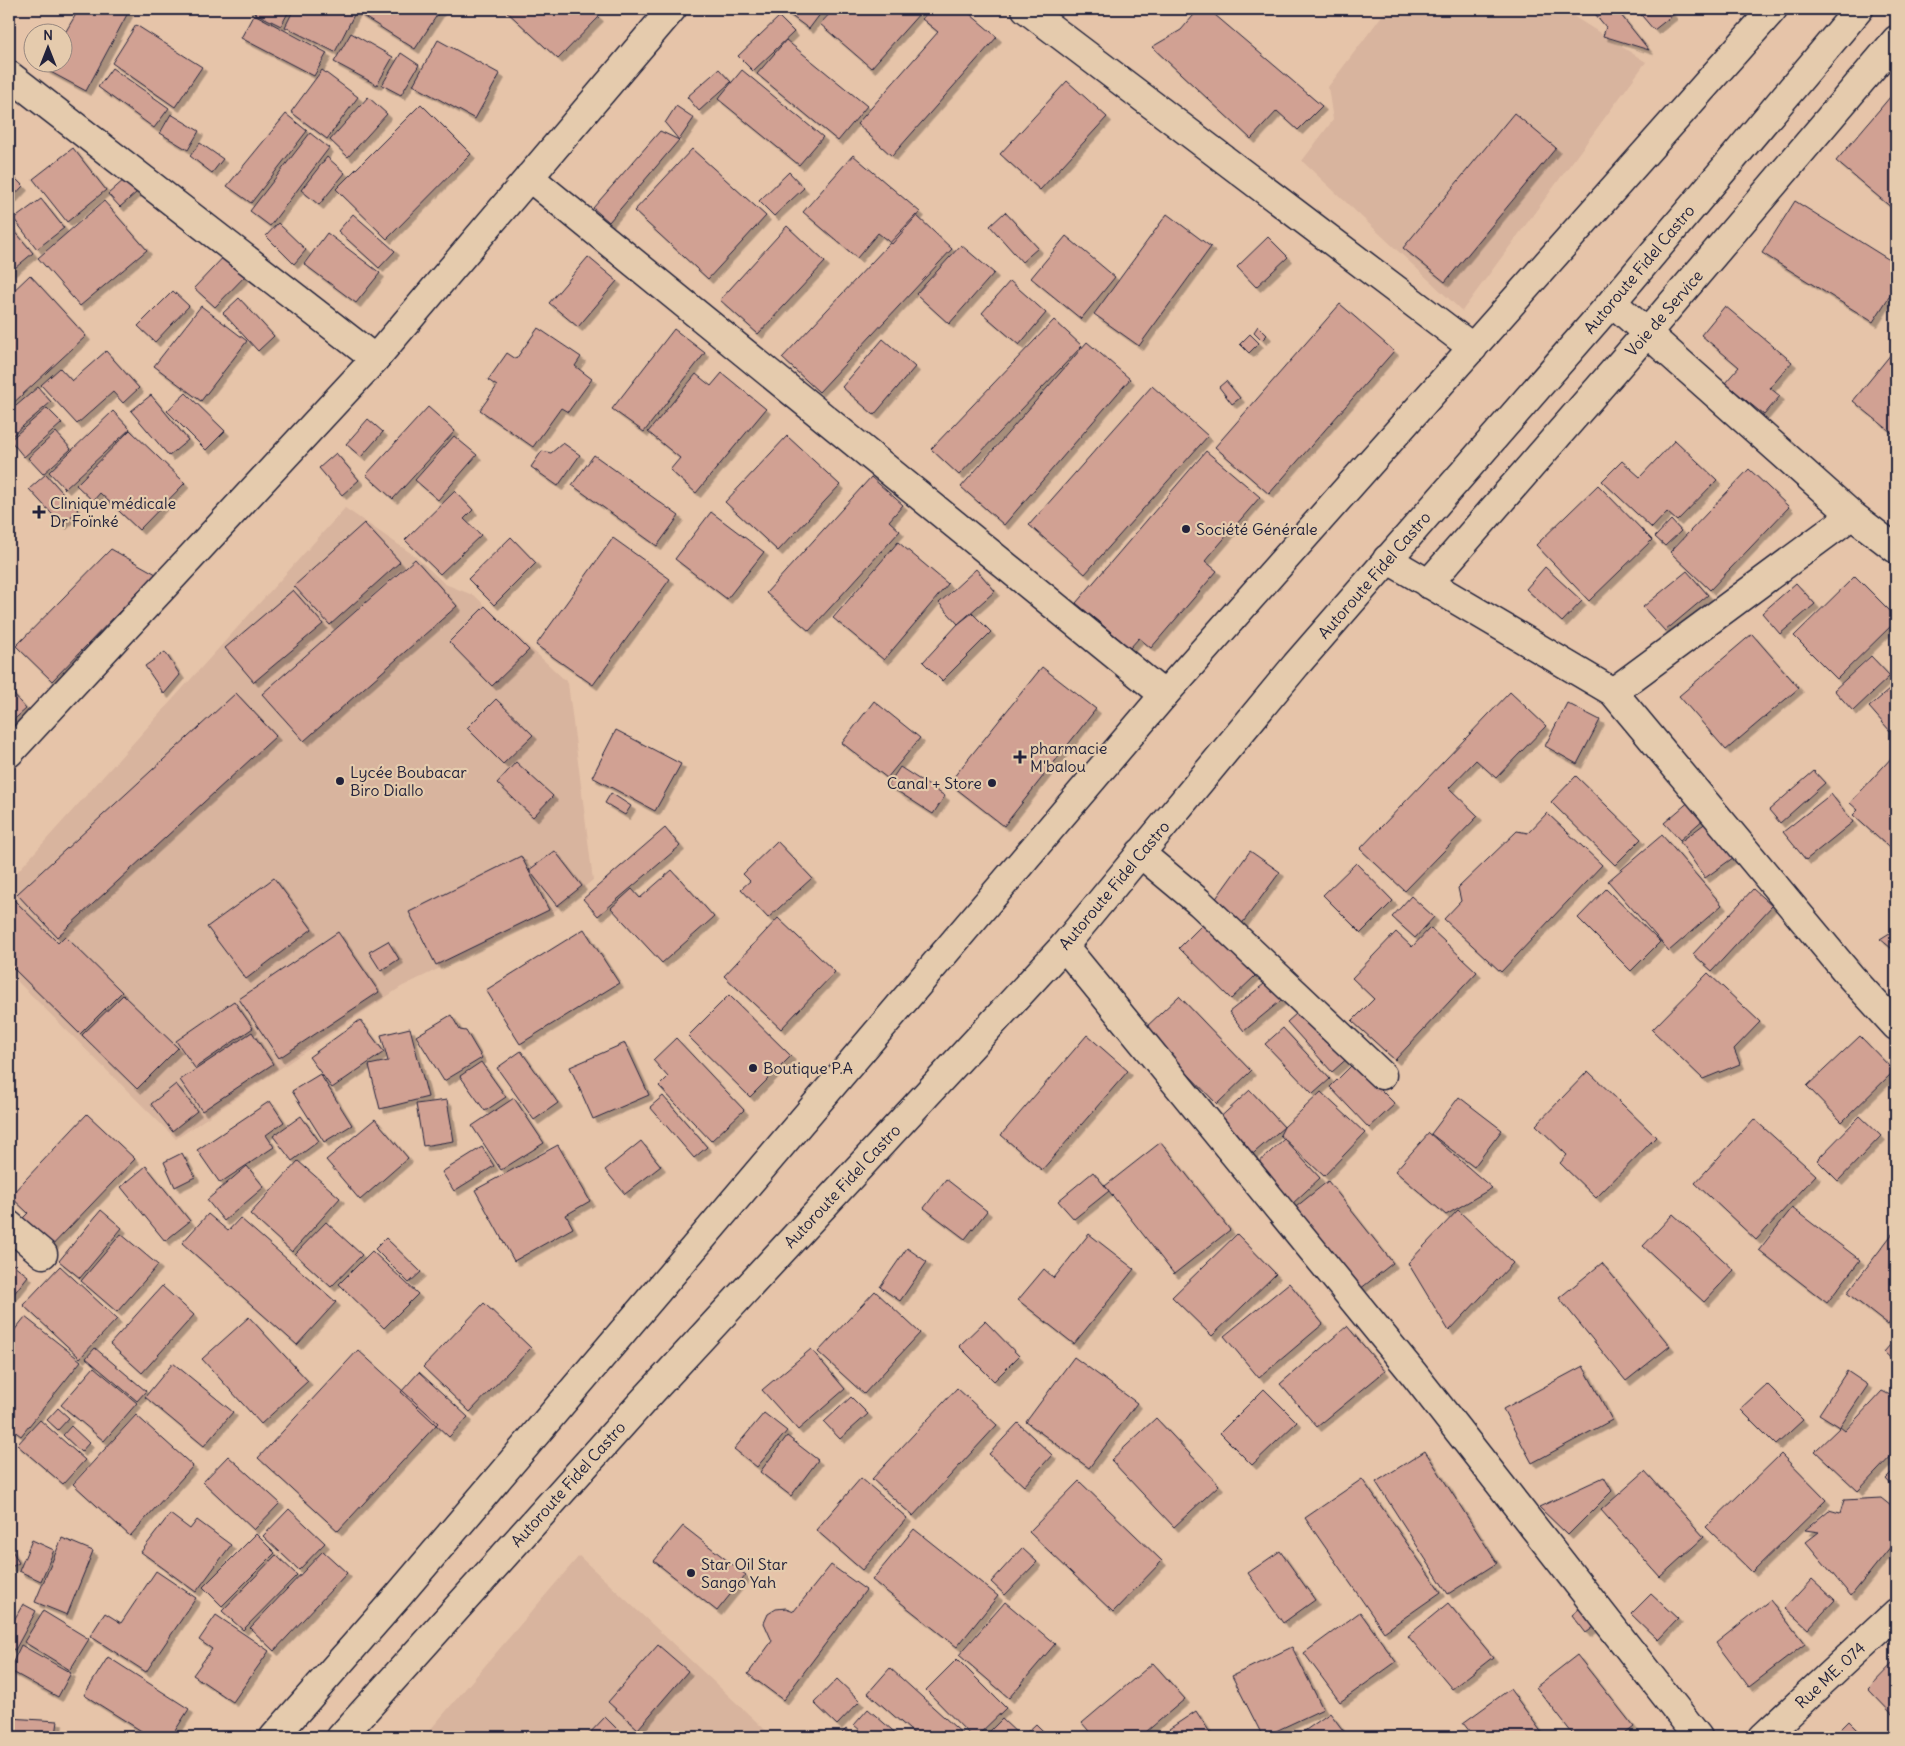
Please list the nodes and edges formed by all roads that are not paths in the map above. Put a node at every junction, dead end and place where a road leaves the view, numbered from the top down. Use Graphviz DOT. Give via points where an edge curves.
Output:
graph roads {
  1 [pos="672,9"];
  2 [pos="1026,9"];
  3 [pos="1773,9"];
  4 [pos="1859,9"];
  5 [pos="1896,40"];
  6 [pos="9,75"];
  7 [pos="529,177"];
  8 [pos="1612,302"];
  9 [pos="1647,333"];
  10 [pos="1472,348"];
  11 [pos="375,359"];
  12 [pos="1852,515"];
  13 [pos="1896,549"];
  14 [pos="1388,560"];
  15 [pos="1428,584"];
  16 [pos="1613,692"];
  17 [pos="1164,695"];
  18 [pos="9,753"];
  19 [pos="1140,853"];
  20 [pos="1064,946"];
  21 [pos="1896,1026"];
  22 [pos="1382,1075"];
  23 [pos="9,1225"];
  24 [pos="43,1254"];
  25 [pos="1896,1613"];
  26 [pos="274,1737"];
  27 [pos="341,1737"];
  28 [pos="1698,1737"];
  29 [pos="1764,1737"];
  1 -- 7 [label="main road"];
  2 -- 10 [label="main road"];
  3 -- 10 [label="main road"];
  4 -- 8 [label="main road, Autoroute Fidel Castro"];
  5 -- 9 [label="main road, Voie de Service"];
  6 -- 11 [label="main road"];
  7 -- 11 [label="main road"];
  7 -- 17 [label="main road"];
  8 -- 9 [label="main road"];
  8 -- 14 [label="main road, Autoroute Fidel Castro"];
  9 -- 12 [label="main road"];
  9 -- 15 [label="main road, Voie de Service"];
  10 -- 17 [label="main road"];
  11 -- 18 [label="main road"];
  12 -- 13 [label="main road"];
  12 -- 16 [label="main road"];
  14 -- 15 [label="main road"];
  14 -- 19 [label="main road, Autoroute Fidel Castro"];
  15 -- 16 [label="main road"];
  16 -- 21 [label="main road" via="1851,977"];
  17 -- 26 [label="main road"];
  19 -- 20 [label="main road, Autoroute Fidel Castro"];
  19 -- 22 [label="main road" via="1200,903"];
  20 -- 27 [label="main road, Autoroute Fidel Castro" via="644,1400"];
  20 -- 28 [label="main road" via="1413,1373"];
  23 -- 24 [label="main road"];
  25 -- 29 [label="main road, Rue ME. 074"];
}
